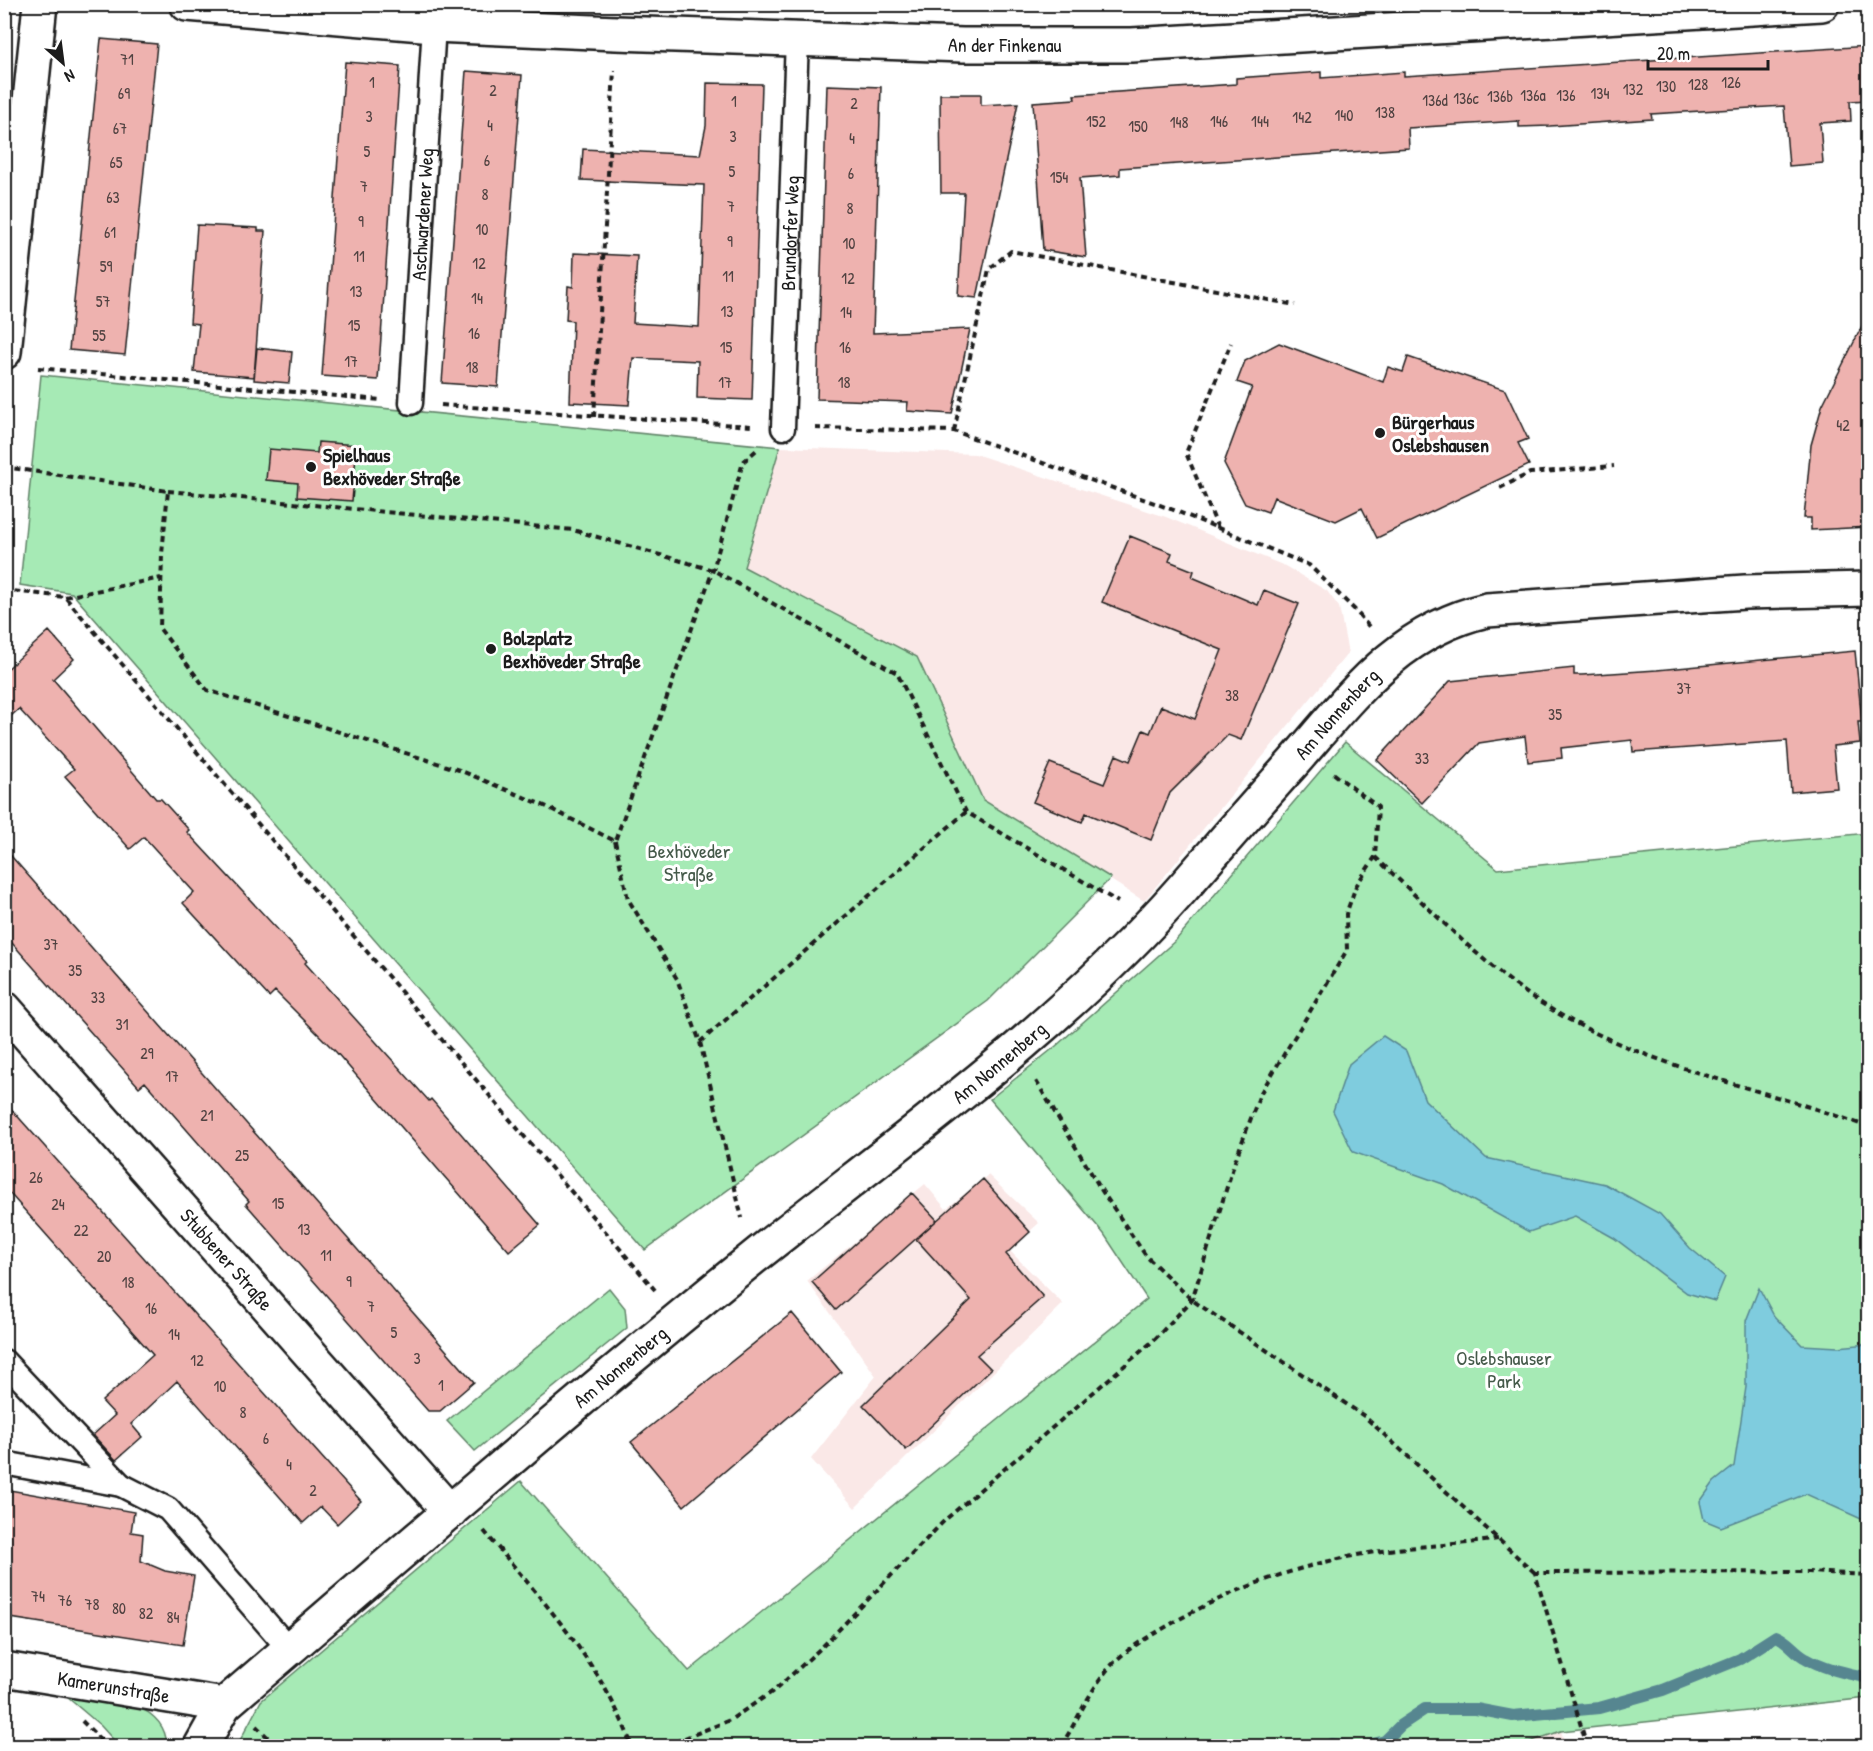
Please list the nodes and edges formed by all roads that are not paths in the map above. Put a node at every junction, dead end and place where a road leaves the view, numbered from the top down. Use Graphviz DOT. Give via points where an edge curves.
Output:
graph roads {
  1 [pos="40,4"];
  2 [pos="187,4"];
  3 [pos="1822,4"];
  4 [pos="434,25"];
  5 [pos="797,39"];
  6 [pos="16,360"];
  7 [pos="411,403"];
  8 [pos="783,428"];
  9 [pos="1869,590"];
  10 [pos="4,1008"];
  11 [pos="4,1361"];
  12 [pos="4,1463"];
  13 [pos="121,1485"];
  14 [pos="450,1512"];
  15 [pos="289,1649"];
  16 [pos="4,1669"];
  17 [pos="224,1705"];
  18 [pos="201,1746"];
  1 -- 6 [label="street"];
  2 -- 4 [label="street, An der Finkenau"];
  3 -- 5 [label="street, An der Finkenau" via="1132,45 963,45"];
  4 -- 5 [label="street, An der Finkenau"];
  4 -- 7 [label="lane, Aschwardener Weg"];
  5 -- 8 [label="lane, Brundorfer Weg"];
  9 -- 14 [label="street, Am Nonnenberg" via="1725,593 1487,610 1456,617 1429,630 1391,656 1348,699 1152,922 1017,1048 679,1318"];
  10 -- 14 [label="street, Stubbener Straße"];
  11 -- 13 [label="lane"];
  12 -- 13 [label="lane"];
  13 -- 15 [label="lane" via="168,1509"];
  14 -- 15 [label="street, Am Nonnenberg"];
  15 -- 17 [label="street, Am Nonnenberg"];
  16 -- 17 [label="street, Kamerunstraße"];
  17 -- 18 [label="street, Am Nonnenberg"];
}
